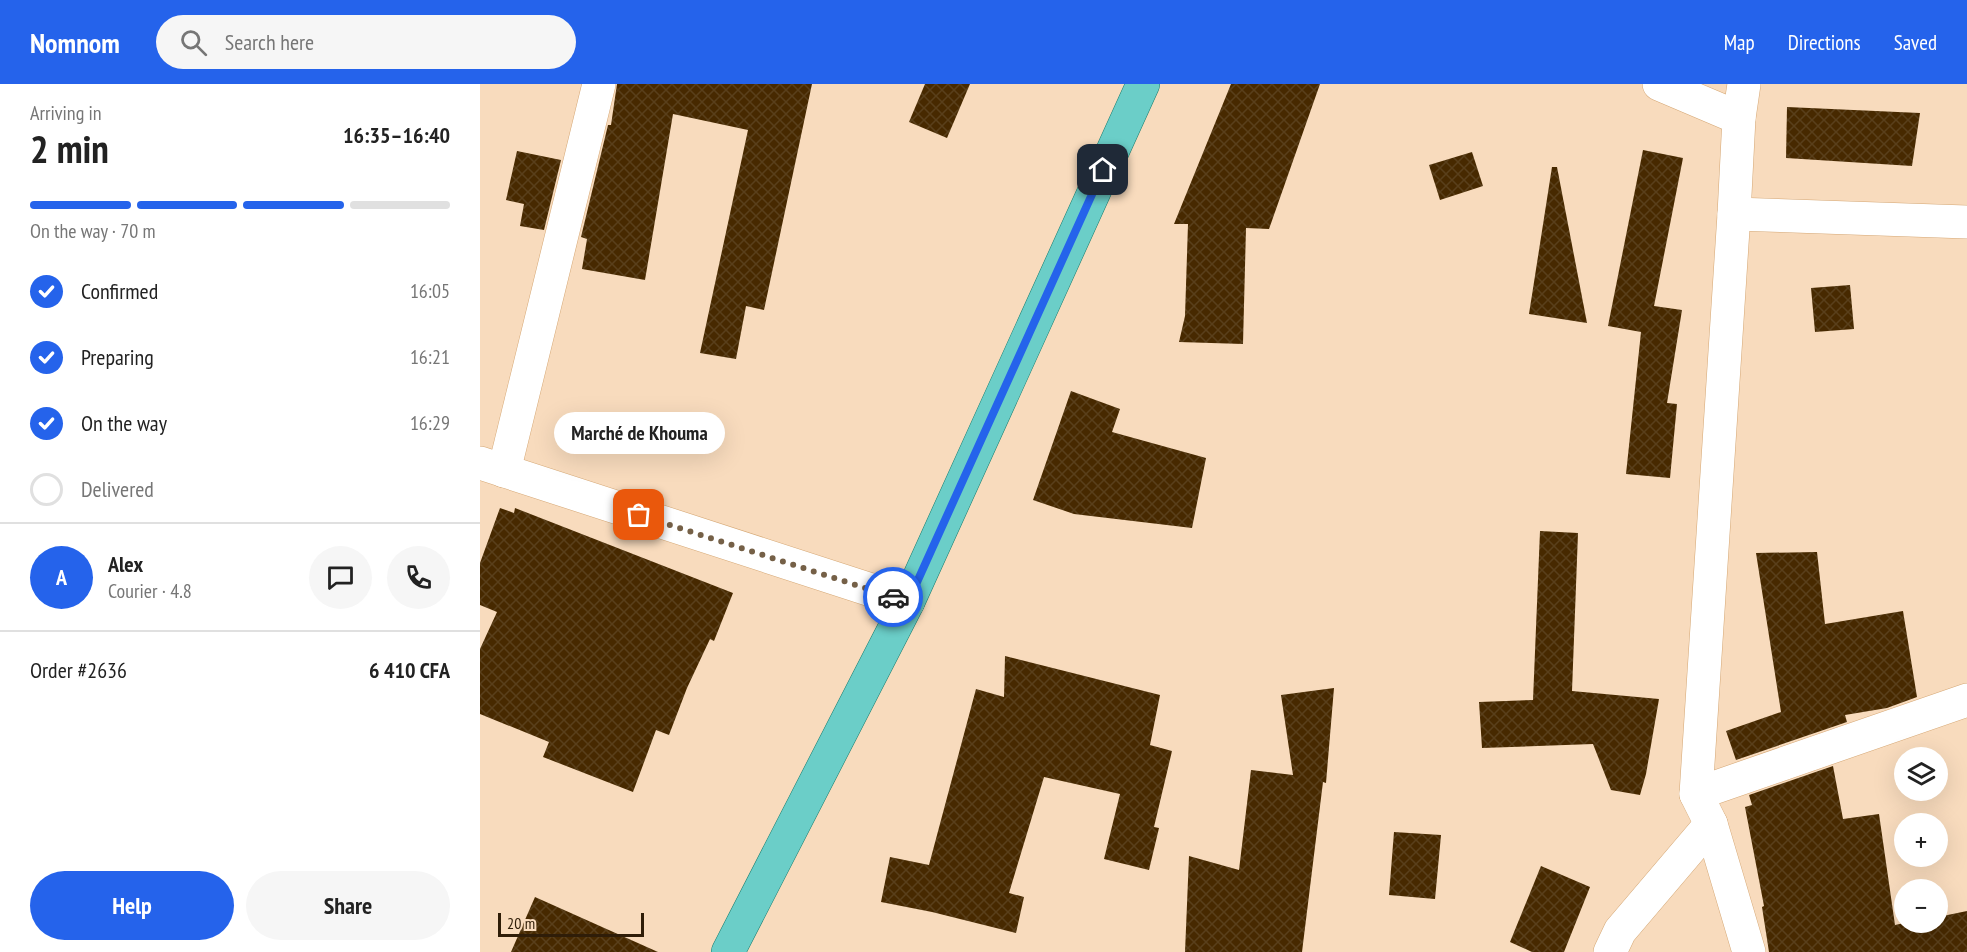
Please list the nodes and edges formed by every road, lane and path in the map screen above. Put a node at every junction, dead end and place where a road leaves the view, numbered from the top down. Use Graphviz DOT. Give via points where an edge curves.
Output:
graph roads {
  1 [pos="599,84"];
  2 [pos="1143,84"];
  3 [pos="1659,84"];
  4 [pos="1744,84"];
  5 [pos="1739,118"];
  6 [pos="1734,214"];
  7 [pos="1967,222"];
  8 [pos="492,467"];
  9 [pos="908,602"];
  10 [pos="1967,700"];
  11 [pos="1696,794"];
  12 [pos="1711,824"];
  13 [pos="728,952"];
  14 [pos="1610,952"];
  15 [pos="1749,952"];
  1 -- 8 [label="street"];
  2 -- 9 [label="main road"];
  3 -- 5 [label="street"];
  4 -- 5 [label="street"];
  5 -- 6 [label="street"];
  6 -- 7 [label="street"];
  6 -- 11 [label="street"];
  8 -- 9 [label="street"];
  9 -- 13 [label="main road"];
  10 -- 11 [label="street"];
  11 -- 12 [label="street"];
  12 -- 14 [label="street" via="1620,931"];
  12 -- 15 [label="street"];
}
